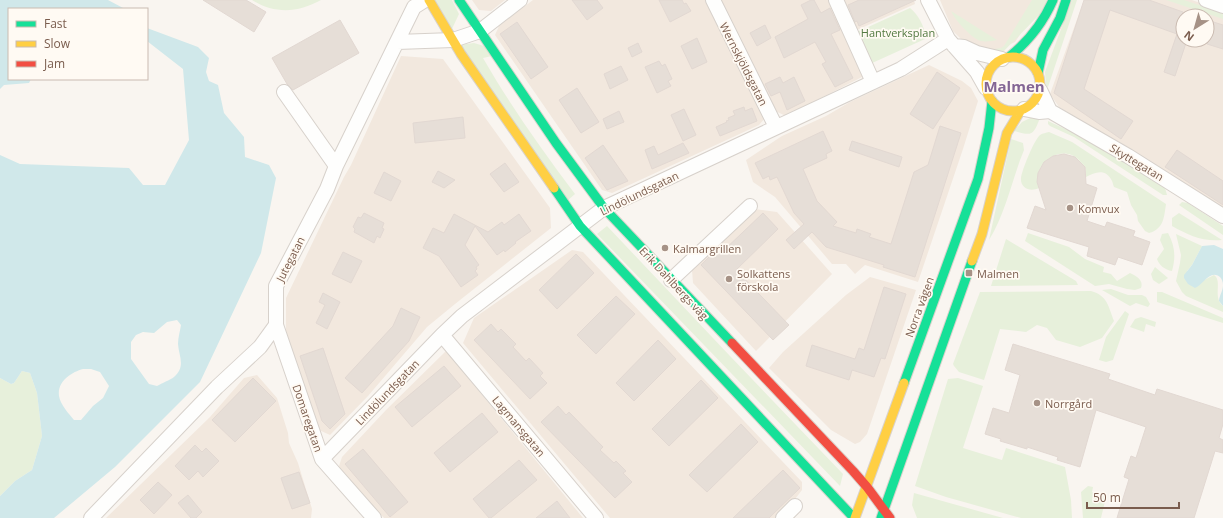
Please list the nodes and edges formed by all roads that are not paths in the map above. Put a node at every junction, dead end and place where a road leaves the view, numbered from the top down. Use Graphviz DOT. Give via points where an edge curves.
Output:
graph roads {
  1 [pos="425,0"];
  2 [pos="430,0"];
  3 [pos="459,0"];
  4 [pos="520,0"];
  5 [pos="713,0"];
  6 [pos="836,0"];
  7 [pos="928,0"];
  8 [pos="1053,0"];
  9 [pos="1066,0"];
  10 [pos="1206,0"];
  11 [pos="1223,6"];
  12 [pos="480,31"];
  13 [pos="453,40"];
  14 [pos="397,42"];
  15 [pos="951,42"];
  16 [pos="1005,58"];
  17 [pos="1038,73"];
  18 [pos="873,82"];
  19 [pos="986,88"];
  20 [pos="1040,90"];
  21 [pos="284,92"];
  22 [pos="992,101"];
  23 [pos="1022,110"];
  24 [pos="1050,111"];
  25 [pos="776,127"];
  26 [pos="336,166"];
  27 [pos="750,206"];
  28 [pos="604,208"];
  29 [pos="1223,216"];
  30 [pos="580,226"];
  31 [pos="671,280"];
  32 [pos="276,325"];
  33 [pos="442,335"];
  34 [pos="322,459"];
  35 [pos="867,487"];
  36 [pos="795,506"];
  37 [pos="884,509"];
  38 [pos="91,518"];
  39 [pos="374,518"];
  40 [pos="596,518"];
  41 [pos="783,518"];
  42 [pos="855,518"];
  43 [pos="881,518"];
  44 [pos="890,518"];
  1 -- 14 [label="street, Jutegatan" via="414,7"];
  2 -- 13 [label="main road"];
  3 -- 12 [label="main road, Erik Dahlbergs väg"];
  4 -- 12 [label="street"];
  5 -- 25 [label="street, Wernskjöldsgatan"];
  6 -- 18 [label="street"];
  7 -- 15 [label="street"];
  8 -- 16 [label="main road" via="1048,13 1021,48"];
  9 -- 17 [label="main road" via="1060,18 1043,50"];
  10 -- 11 [label="street"];
  12 -- 13 [label="street"];
  12 -- 28 [label="main road, Erik Dahlbergs väg" via="556,143"];
  13 -- 14 [label="street"];
  13 -- 30 [label="main road"];
  14 -- 26 [label="street, Jutegatan"];
  15 -- 16 [label="street" via="977,53"];
  15 -- 18 [label="street, Lindölundsgatan"];
  15 -- 19 [label="street" via="977,72"];
  16 -- 17 [label="main road" via="1016,56 1029,62"];
  16 -- 19 [label="main road" via="991,67"];
  17 -- 20 [label="main road"];
  18 -- 25 [label="street, Lindölundsgatan"];
  19 -- 22 [label="main road"];
  20 -- 23 [label="main road" via="1035,100"];
  20 -- 24 [label="street"];
  21 -- 26 [label="street"];
  22 -- 23 [label="main road" via="1003,109"];
  22 -- 35 [label="main road, Norra vägen" via="978,179"];
  23 -- 24 [label="street, Skyttegatan"];
  23 -- 37 [label="main road" via="1007,133 982,234"];
  24 -- 29 [label="street, Skyttegatan" via="1128,156"];
  25 -- 28 [label="street, Lindölundsgatan"];
  26 -- 32 [label="street, Jutegatan" via="327,189 276,286"];
  27 -- 31 [label="street"];
  28 -- 30 [label="street, Lindölundsgatan"];
  28 -- 31 [label="main road, Erik Dahlbergs väg"];
  30 -- 33 [label="street, Lindölundsgatan" via="462,316"];
  30 -- 42 [label="main road"];
  31 -- 35 [label="main road, Erik Dahlbergs väg"];
  32 -- 34 [label="street, Domaregatan"];
  32 -- 38 [label="street" via="260,347 217,387"];
  33 -- 34 [label="street, Lindölundsgatan"];
  33 -- 40 [label="street, Lagmansgatan"];
  34 -- 39 [label="street, Domaregatan"];
  35 -- 37 [label="main road, Erik Dahlbergs väg"];
  35 -- 42 [label="main road, Norra vägen"];
  36 -- 41 [label="street"];
  37 -- 43 [label="main road"];
  37 -- 44 [label="main road, Erik Dahlbergs väg"];
}
